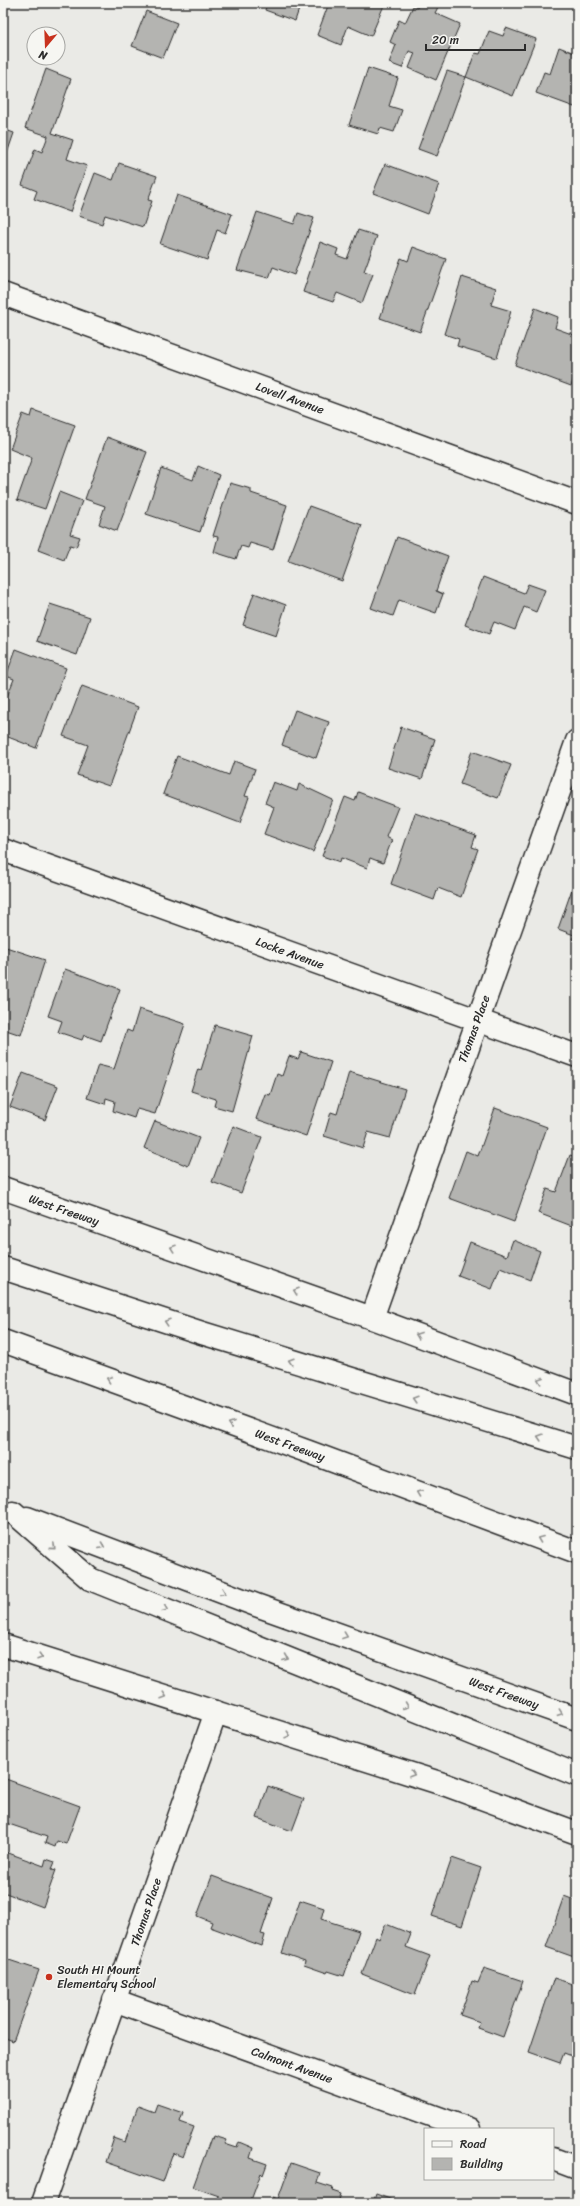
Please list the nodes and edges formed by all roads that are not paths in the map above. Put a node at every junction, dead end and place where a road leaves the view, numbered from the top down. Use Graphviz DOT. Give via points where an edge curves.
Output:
graph roads {
  1 [pos="3,294"];
  2 [pos="577,503"];
  3 [pos="577,741"];
  4 [pos="3,850"];
  5 [pos="478,1020"];
  6 [pos="577,1056"];
  7 [pos="3,1188"];
  8 [pos="3,1268"];
  9 [pos="372,1318"];
  10 [pos="3,1341"];
  11 [pos="577,1394"];
  12 [pos="577,1448"];
  13 [pos="8,1511"];
  14 [pos="577,1552"];
  15 [pos="3,1645"];
  16 [pos="216,1712"];
  17 [pos="577,1719"];
  18 [pos="577,1775"];
  19 [pos="577,1833"];
  20 [pos="114,2000"];
  21 [pos="466,2128"];
  22 [pos="554,2159"];
  23 [pos="577,2168"];
  24 [pos="43,2203"];
  1 -- 2 [label="main road, Lovell Avenue"];
  3 -- 5 [label="main road, Thomas Place"];
  4 -- 5 [label="main road, Locke Avenue"];
  5 -- 6 [label="main road, Locke Avenue"];
  5 -- 9 [label="main road, Thomas Place"];
  9 -- 7 [label="main road, West Freeway, one-way"];
  12 -- 8 [label="main road, one-way" via="202,1334"];
  11 -- 9 [label="main road, West Freeway, one-way"];
  14 -- 10 [label="main road, West Freeway, one-way"];
  13 -- 17 [label="main road, West Freeway, one-way" via="256,1605"];
  13 -- 18 [label="main road, one-way" via="90,1579"];
  15 -- 16 [label="main road, one-way"];
  16 -- 19 [label="main road, one-way" via="446,1785"];
  16 -- 20 [label="main road, Thomas Place"];
  20 -- 21 [label="main road, Calmont Avenue"];
  20 -- 24 [label="main road, Thomas Place"];
  22 -- 23 [label="main road"];
}
